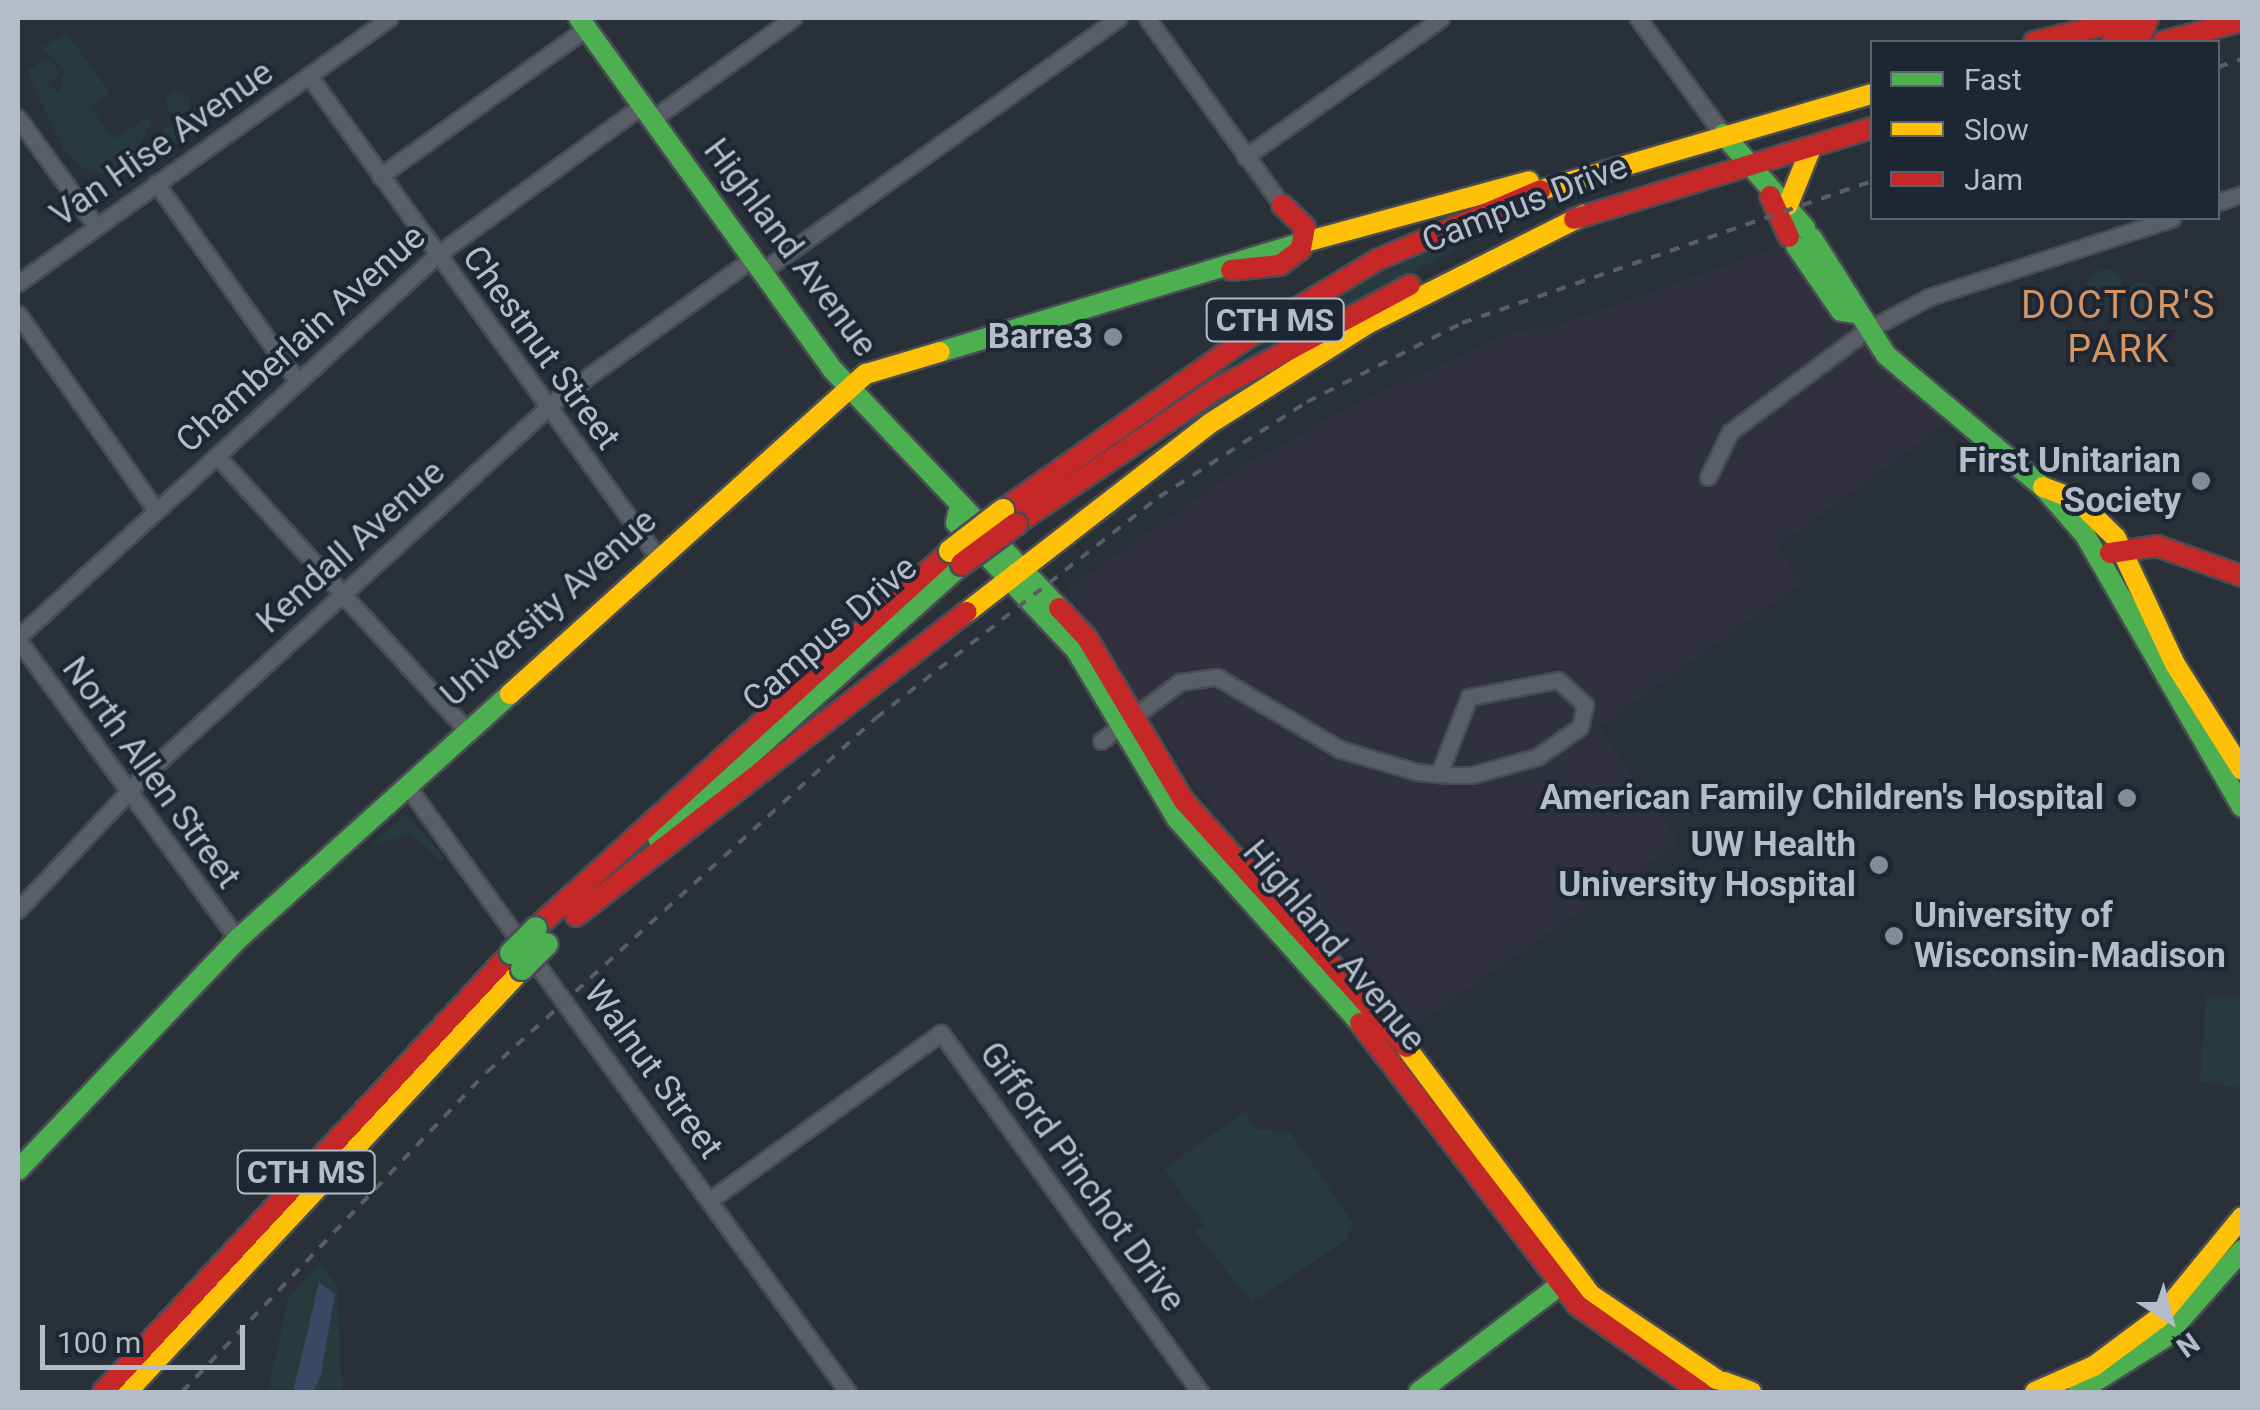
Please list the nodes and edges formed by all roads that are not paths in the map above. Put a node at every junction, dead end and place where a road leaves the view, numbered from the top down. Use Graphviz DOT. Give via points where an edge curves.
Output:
graph roads {
  1 [pos="389,18"];
  2 [pos="793,18"];
  3 [pos="1120,18"];
  4 [pos="1147,18"];
  5 [pos="1441,18"];
  6 [pos="1638,18"];
  7 [pos="2134,18"];
  8 [pos="2148,18"];
  9 [pos="2242,20"];
  10 [pos="583,23"];
  11 [pos="2042,40"];
  12 [pos="2119,40"];
  13 [pos="2169,40"];
  14 [pos="310,76"];
  15 [pos="1870,95"];
  16 [pos="646,113"];
  17 [pos="18,118"];
  18 [pos="1870,129"];
  19 [pos="1723,134"];
  20 [pos="1811,148"];
  21 [pos="1245,157"];
  22 [pos="1747,166"];
  23 [pos="380,176"];
  24 [pos="1572,177"];
  25 [pos="156,183"];
  26 [pos="1779,201"];
  27 [pos="1282,205"];
  28 [pos="1584,215"];
  29 [pos="2166,220"];
  30 [pos="96,226"];
  31 [pos="1304,242"];
  32 [pos="1269,252"];
  33 [pos="437,255"];
  34 [pos="756,265"];
  35 [pos="1231,270"];
  36 [pos="18,284"];
  37 [pos="18,314"];
  38 [pos="1862,322"];
  39 [pos="298,382"];
  40 [pos="850,387"];
  41 [pos="548,408"];
  42 [pos="216,456"];
  43 [pos="1708,476"];
  44 [pos="2043,487"];
  45 [pos="156,510"];
  46 [pos="1010,517"];
  47 [pos="2126,555"];
  48 [pos="657,556"];
  49 [pos="956,558"];
  50 [pos="2103,566"];
  51 [pos="1015,574"];
  52 [pos="2242,576"];
  53 [pos="2242,587"];
  54 [pos="343,594"];
  55 [pos="18,638"];
  56 [pos="1119,727"];
  57 [pos="466,730"];
  58 [pos="2242,770"];
  59 [pos="1438,774"];
  60 [pos="407,786"];
  61 [pos="129,792"];
  62 [pos="2242,807"];
  63 [pos="18,910"];
  64 [pos="576,916"];
  65 [pos="541,936"];
  66 [pos="238,939"];
  67 [pos="516,961"];
  68 [pos="18,1170"];
  69 [pos="710,1200"];
  70 [pos="2242,1217"];
  71 [pos="2242,1250"];
  72 [pos="1569,1278"];
  73 [pos="1714,1384"];
  74 [pos="839,1389"];
  75 [pos="103,1392"];
  76 [pos="127,1392"];
  77 [pos="1200,1392"];
  78 [pos="1418,1392"];
  79 [pos="1751,1392"];
  80 [pos="2036,1392"];
  81 [pos="2078,1392"];
  1 -- 14 [label="street, Van Hise Avenue"];
  2 -- 16 [label="street, Chamberlain Avenue"];
  3 -- 34 [label="street, Kendall Avenue"];
  4 -- 21 [label="street"];
  5 -- 21 [label="street"];
  6 -- 19 [label="street"];
  7 -- 11 [label="main road"];
  8 -- 12 [label="main road" via="2142,33"];
  9 -- 13 [label="main road"];
  10 -- 16 [label="main road, Highland Avenue"];
  10 -- 23 [label="street"];
  14 -- 23 [label="street, Chestnut Street"];
  14 -- 25 [label="street, Van Hise Avenue"];
  15 -- 19 [label="main road, CTH MS"];
  16 -- 33 [label="street, Chamberlain Avenue"];
  16 -- 34 [label="main road, Highland Avenue"];
  17 -- 30 [label="street"];
  18 -- 20 [label="main road, CTH MS"];
  19 -- 22 [label="main road"];
  19 -- 24 [label="main road, CTH MS"];
  20 -- 22 [label="main road, CTH MS"];
  20 -- 26 [label="main road"];
  21 -- 27 [label="street"];
  22 -- 26 [label="main road"];
  22 -- 28 [label="main road, Campus Drive / CTH MS"];
  23 -- 33 [label="street, Chestnut Street"];
  24 -- 31 [label="main road"];
  24 -- 46 [label="main road, Campus Drive / CTH MS" via="1406,246 1294,308"];
  25 -- 30 [label="street, Van Hise Avenue"];
  25 -- 39 [label="street"];
  26 -- 38 [label="main road" via="1800,237 1857,300"];
  27 -- 31 [label="main road" via="1305,228"];
  27 -- 32 [label="main road" via="1286,231"];
  28 -- 46 [label="main road, Campus Drive / CTH MS" via="1484,250 1312,334"];
  28 -- 51 [label="main road" via="1288,371"];
  29 -- 38 [label="street"];
  30 -- 36 [label="street, Van Hise Avenue"];
  31 -- 32 [label="main road"];
  31 -- 35 [label="main road" via="1284,263"];
  32 -- 35 [label="main road"];
  33 -- 39 [label="street, Chamberlain Avenue"];
  33 -- 41 [label="street, Chestnut Street"];
  34 -- 40 [label="main road, Highland Avenue"];
  34 -- 41 [label="street, Kendall Avenue"];
  35 -- 40 [label="main road, University Avenue" via="874,370"];
  37 -- 45 [label="street"];
  38 -- 43 [label="street" via="1747,417 1716,451"];
  38 -- 44 [label="main road"];
  39 -- 42 [label="street, Chamberlain Avenue"];
  40 -- 48 [label="main road, University Avenue"];
  40 -- 51 [label="main road, Highland Avenue" via="959,509 956,524"];
  41 -- 48 [label="street, Chestnut Street"];
  41 -- 54 [label="street, Kendall Avenue"];
  42 -- 45 [label="street, Chamberlain Avenue"];
  42 -- 54 [label="street"];
  44 -- 47 [label="main road" via="2092,511"];
  44 -- 50 [label="main road"];
  45 -- 55 [label="street, Chamberlain Avenue"];
  46 -- 49 [label="main road, Campus Drive / CTH MS, bridge"];
  47 -- 50 [label="main road"];
  47 -- 52 [label="main road" via="2162,546"];
  47 -- 53 [label="main road"];
  47 -- 58 [label="main road" via="2175,664"];
  48 -- 57 [label="main road, University Avenue"];
  49 -- 64 [label="main road, Campus Drive / CTH MS"];
  49 -- 65 [label="main road, Campus Drive / CTH MS"];
  50 -- 62 [label="main road"];
  51 -- 56 [label="main road, Highland Avenue" via="1076,650"];
  51 -- 64 [label="main road"];
  54 -- 57 [label="street"];
  54 -- 61 [label="street, Kendall Avenue"];
  55 -- 61 [label="street, North Allen Street"];
  56 -- 59 [label="street" via="1180,682 1218,676 1306,734"];
  56 -- 72 [label="main road, Highland Avenue" via="1177,819 1324,978"];
  57 -- 60 [label="main road, University Avenue"];
  59 -- 59 [label="street" via="1537,757 1580,727 1585,705 1558,680 1470,697"];
  60 -- 66 [label="main road, University Avenue"];
  60 -- 69 [label="street, Walnut Street"];
  61 -- 63 [label="street, Kendall Avenue"];
  61 -- 66 [label="street, North Allen Street"];
  64 -- 65 [label="main road, Campus Drive / CTH MS"];
  65 -- 67 [label="main road, Campus Drive / CTH MS, bridge"];
  66 -- 68 [label="main road, University Avenue"];
  67 -- 75 [label="main road, Campus Drive / CTH MS"];
  67 -- 76 [label="main road, Campus Drive / CTH MS"];
  69 -- 74 [label="street, Walnut Street"];
  69 -- 77 [label="street, Gifford Pinchot Drive" via="941,1033 1014,1123"];
  70 -- 80 [label="main road" via="2160,1317 2094,1366"];
  71 -- 81 [label="main road" via="2164,1338"];
  72 -- 73 [label="main road, Highland Avenue" via="1635,1353"];
  72 -- 78 [label="main road"];
  73 -- 79 [label="main road, Highland Avenue"];
}
